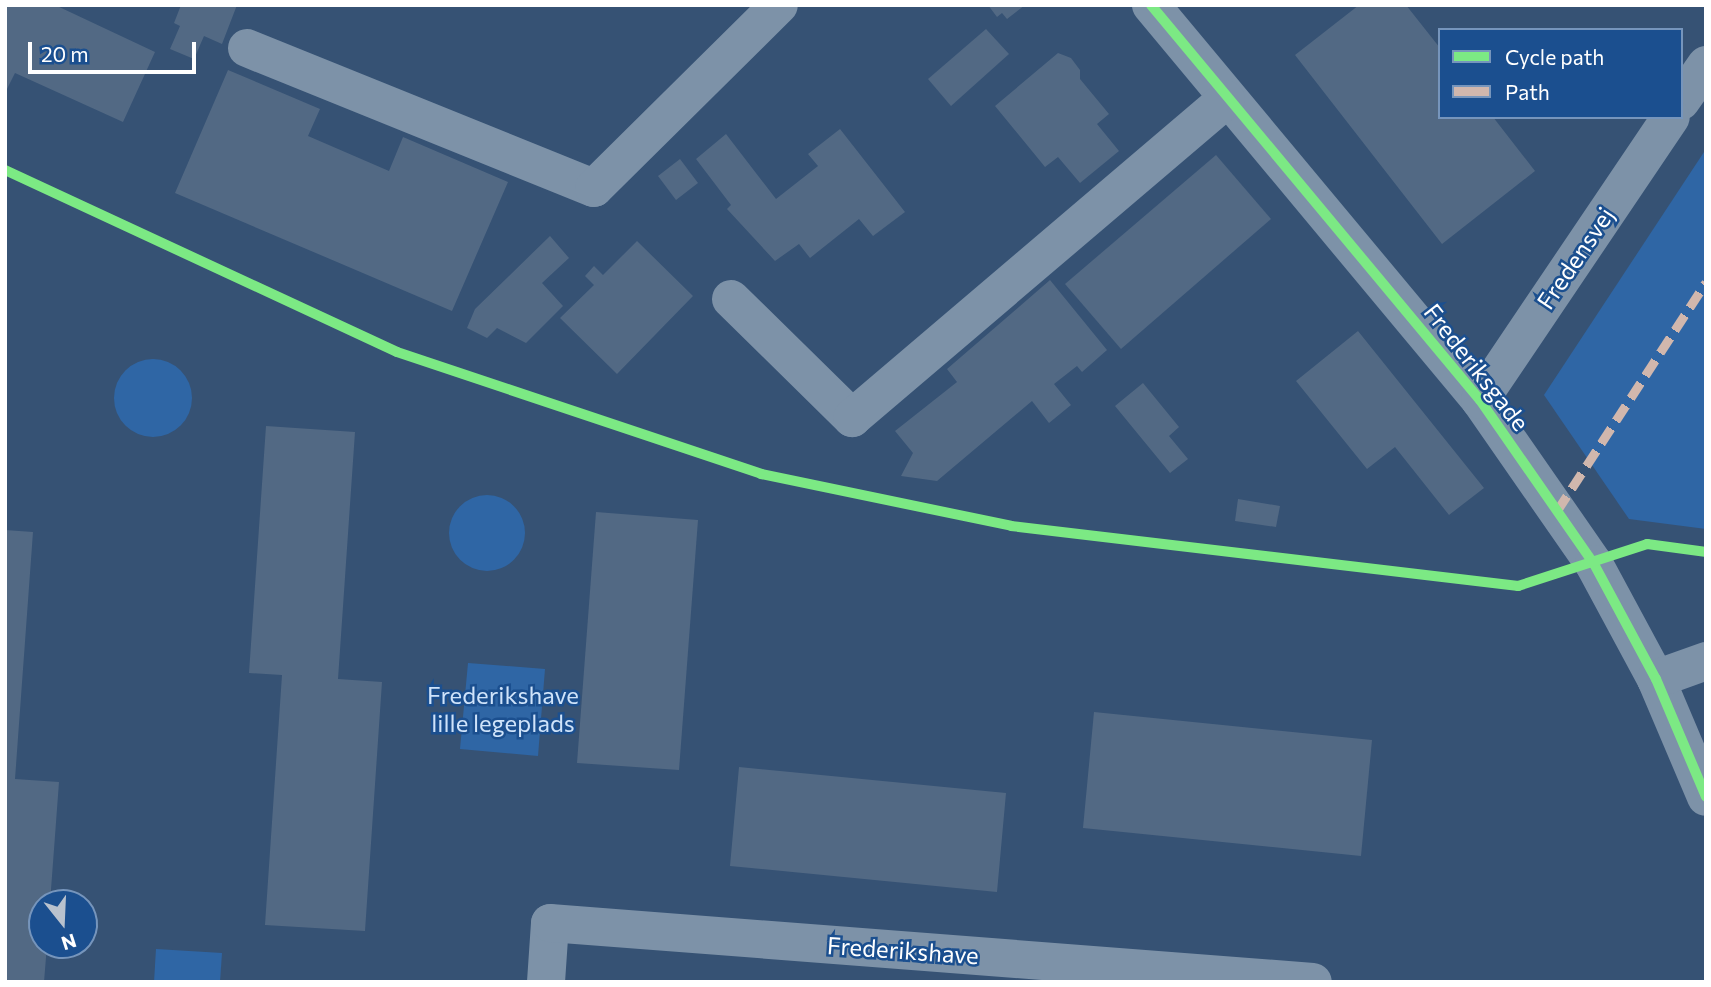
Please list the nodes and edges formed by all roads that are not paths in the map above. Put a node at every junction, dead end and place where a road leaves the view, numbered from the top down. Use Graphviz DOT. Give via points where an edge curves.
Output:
graph roads {
  1 [pos="779,5"];
  2 [pos="1151,5"];
  3 [pos="247,48"];
  4 [pos="1706,65"];
  5 [pos="1683,98"];
  6 [pos="1226,100"];
  7 [pos="1670,119"];
  8 [pos="731,299"];
  9 [pos="1480,400"];
  10 [pos="1706,661"];
  11 [pos="1656,679"];
  12 [pos="1706,797"];
  13 [pos="545,982"];
  14 [pos="1313,982"];
  1 -- 3 [label="street" via="594,188"];
  2 -- 6 [label="street, Frederiksgade"];
  4 -- 5 [label="street"];
  6 -- 8 [label="street" via="852,418"];
  6 -- 9 [label="street, Frederiksgade"];
  7 -- 9 [label="street, Fredensvej"];
  9 -- 11 [label="street, Frederiksgade" via="1594,564"];
  10 -- 11 [label="street"];
  11 -- 12 [label="street, Frederiksgade"];
  13 -- 14 [label="street, Frederikshave" via="550,923"];
}
